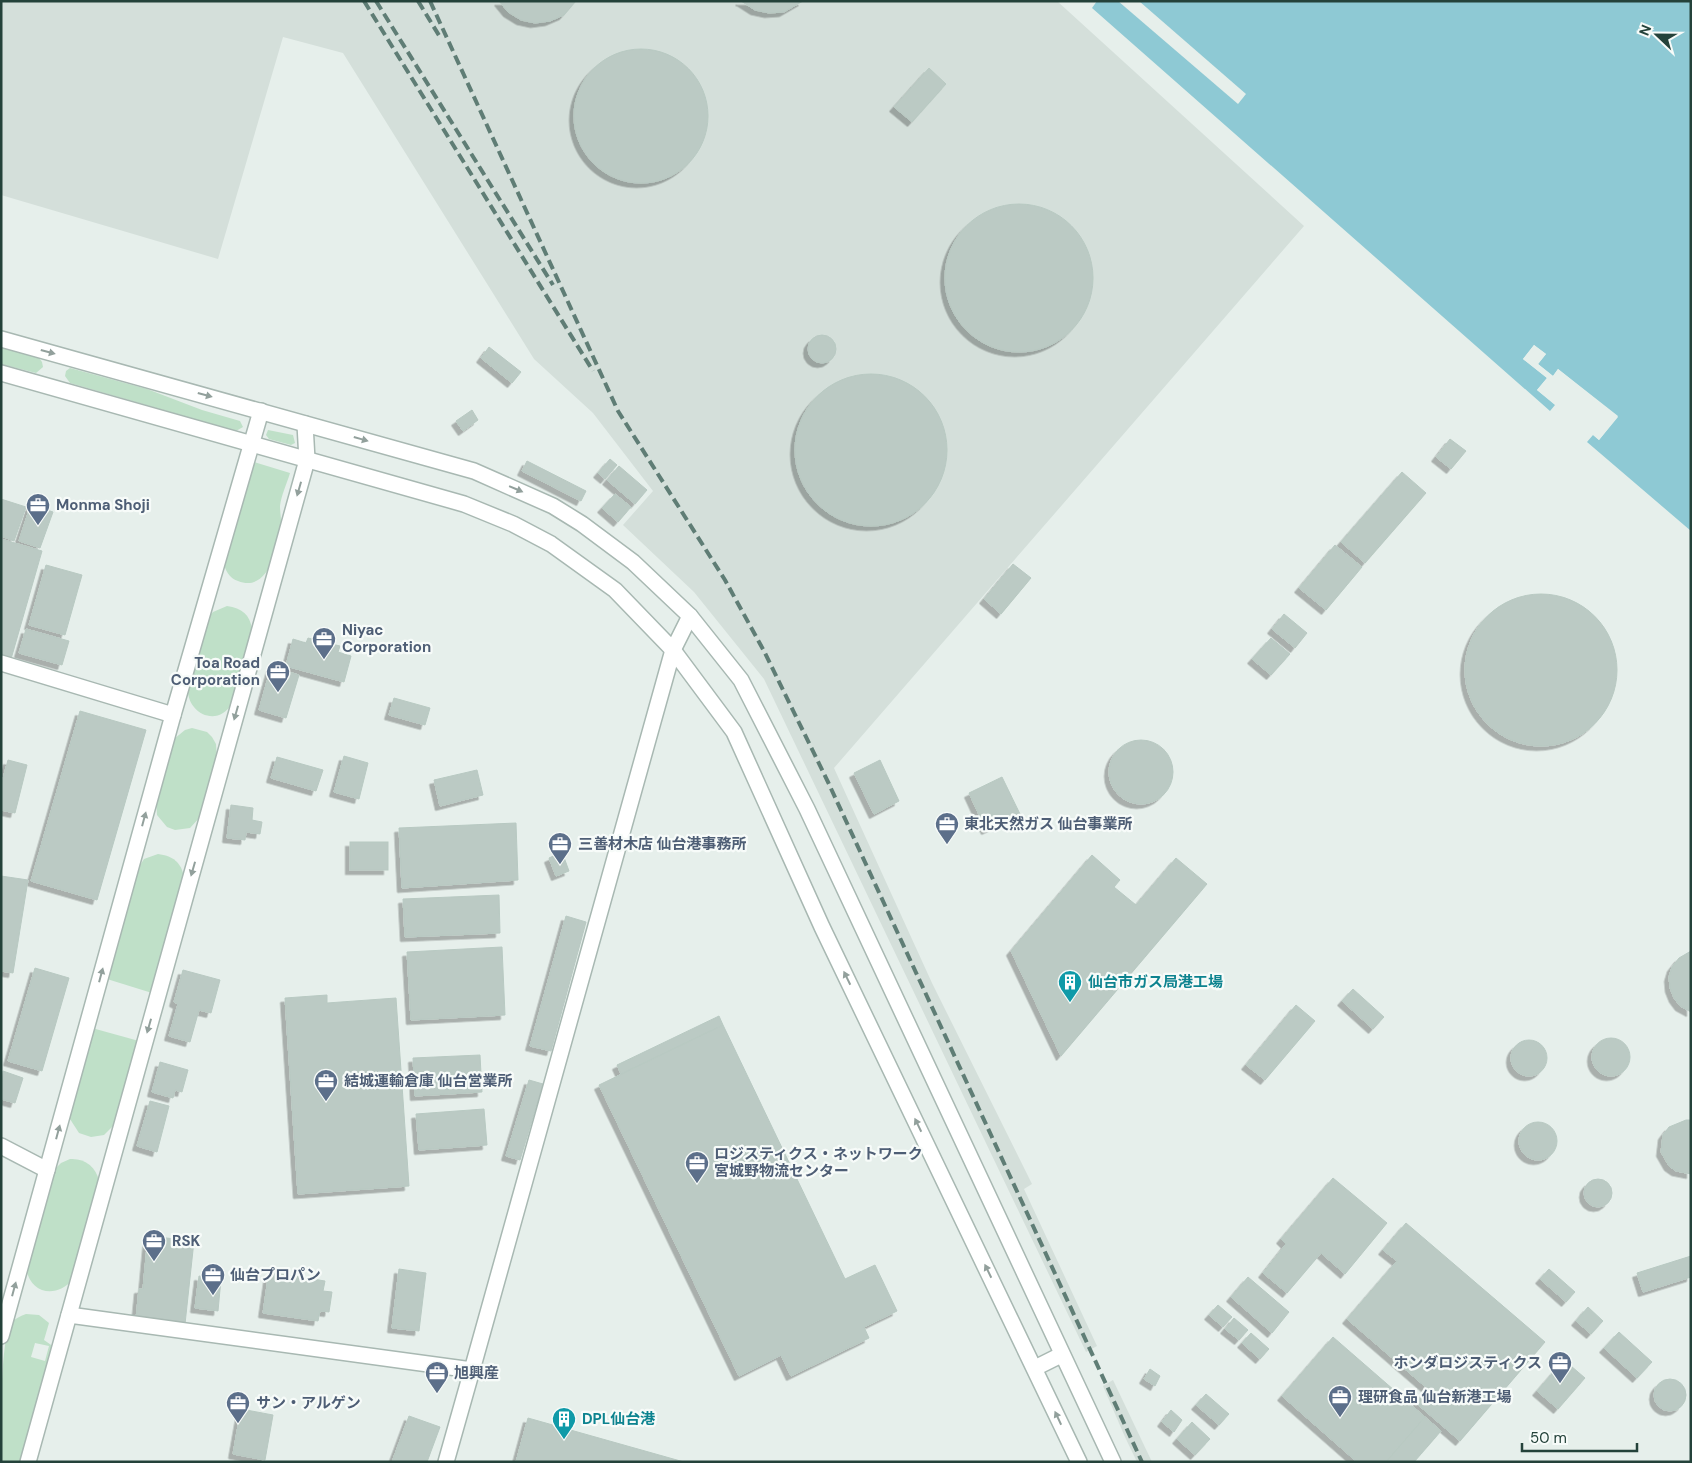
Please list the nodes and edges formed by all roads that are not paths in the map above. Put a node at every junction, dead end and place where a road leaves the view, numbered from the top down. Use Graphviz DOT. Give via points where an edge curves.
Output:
graph roads {
  1 [pos="1,338"];
  2 [pos="1,373"];
  3 [pos="261,411"];
  4 [pos="305,424"];
  5 [pos="251,444"];
  6 [pos="307,460"];
  7 [pos="690,616"];
  8 [pos="673,650"];
  9 [pos="1,663"];
  10 [pos="173,715"];
  11 [pos="1,1146"];
  12 [pos="47,1170"];
  13 [pos="69,1315"];
  14 [pos="1,1336"];
  15 [pos="1061,1355"];
  16 [pos="1035,1368"];
  17 [pos="472,1370"];
  18 [pos="28,1462"];
  19 [pos="446,1462"];
  20 [pos="1079,1462"];
  21 [pos="1113,1462"];
  1 -- 3 [label="street, one-way"];
  2 -- 5 [label="street"];
  3 -- 4 [label="street"];
  3 -- 5 [label="street"];
  4 -- 6 [label="street"];
  4 -- 7 [label="street, one-way" via="474,471 553,506 633,562"];
  5 -- 6 [label="street"];
  5 -- 10 [label="street"];
  6 -- 8 [label="street" via="464,504 513,524 551,544 615,590"];
  6 -- 13 [label="street, one-way"];
  7 -- 8 [label="street"];
  7 -- 15 [label="street" via="741,680 807,809"];
  16 -- 8 [label="street, one-way" via="814,910 734,732"];
  8 -- 17 [label="street"];
  9 -- 10 [label="street"];
  12 -- 10 [label="street, one-way"];
  11 -- 12 [label="street"];
  14 -- 12 [label="street, one-way"];
  13 -- 17 [label="street"];
  13 -- 18 [label="street"];
  15 -- 16 [label="street"];
  15 -- 21 [label="street"];
  20 -- 16 [label="street, one-way"];
  17 -- 19 [label="street"];
}
